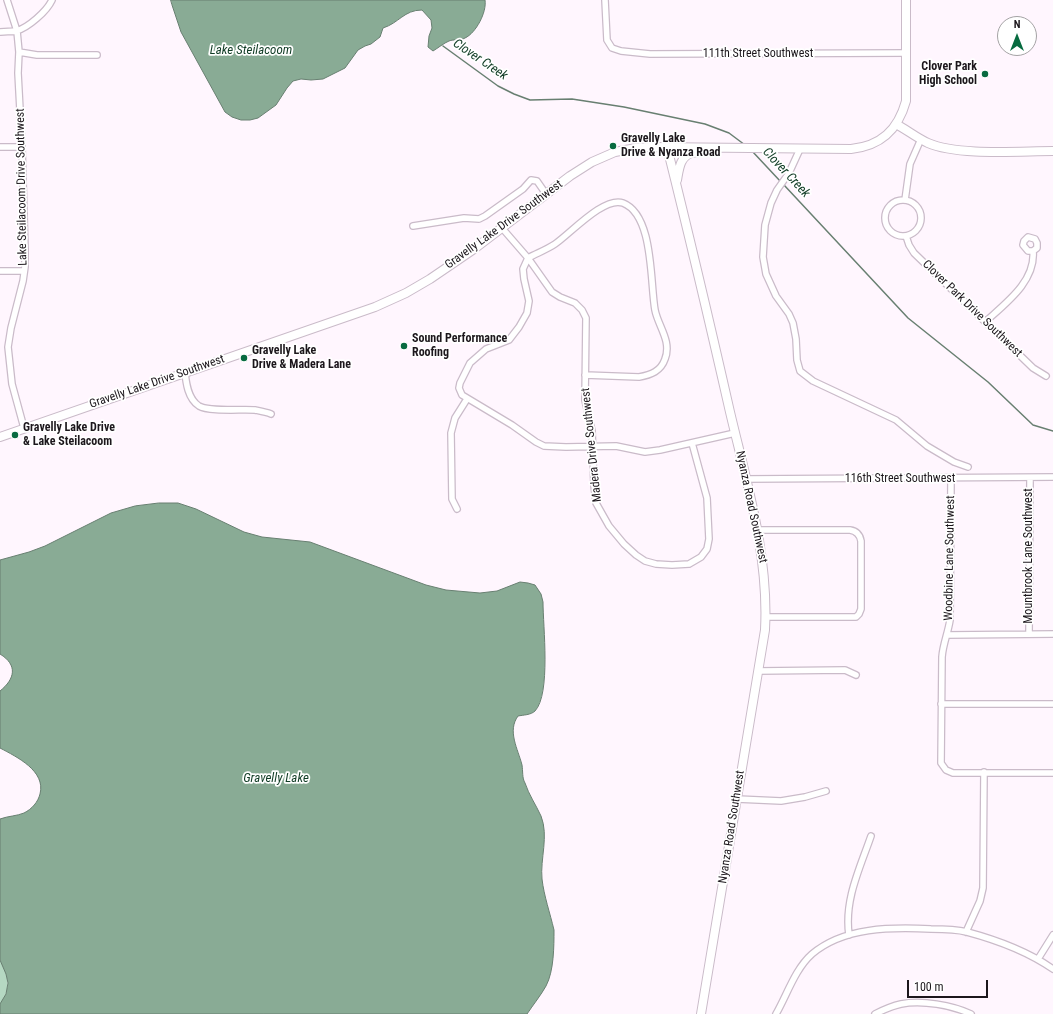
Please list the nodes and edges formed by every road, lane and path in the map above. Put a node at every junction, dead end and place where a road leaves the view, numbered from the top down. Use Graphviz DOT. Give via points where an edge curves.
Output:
graph roads {
  1 [pos="7,0"];
  2 [pos="52,0"];
  3 [pos="605,0"];
  4 [pos="906,0"];
  5 [pos="17,31"];
  6 [pos="0,32"];
  7 [pos="19,52"];
  8 [pos="906,53"];
  9 [pos="97,55"];
  10 [pos="896,124"];
  11 [pos="920,139"];
  12 [pos="0,147"];
  13 [pos="22,147"];
  14 [pos="667,147"];
  15 [pos="727,147"];
  16 [pos="800,149"];
  17 [pos="1053,151"];
  18 [pos="677,184"];
  19 [pos="546,194"];
  20 [pos="905,200"];
  21 [pos="413,226"];
  22 [pos="502,228"];
  23 [pos="906,236"];
  24 [pos="1033,251"];
  25 [pos="528,258"];
  26 [pos="0,271"];
  27 [pos="24,271"];
  28 [pos="985,322"];
  29 [pos="185,372"];
  30 [pos="585,375"];
  31 [pos="1046,376"];
  32 [pos="467,399"];
  33 [pos="271,414"];
  34 [pos="24,428"];
  35 [pos="735,433"];
  36 [pos="0,437"];
  37 [pos="692,443"];
  38 [pos="594,447"];
  39 [pos="968,467"];
  40 [pos="1053,476"];
  41 [pos="951,478"];
  42 [pos="1030,478"];
  43 [pos="746,480"];
  44 [pos="457,509"];
  45 [pos="758,530"];
  46 [pos="766,617"];
  47 [pos="1029,634"];
  48 [pos="1053,634"];
  49 [pos="947,635"];
  50 [pos="758,671"];
  51 [pos="856,675"];
  52 [pos="941,704"];
  53 [pos="1053,704"];
  54 [pos="984,772"];
  55 [pos="1053,773"];
  56 [pos="826,791"];
  57 [pos="737,799"];
  58 [pos="871,836"];
  59 [pos="966,932"];
  60 [pos="849,935"];
  61 [pos="1053,935"];
  62 [pos="1038,959"];
  63 [pos="1053,969"];
  64 [pos="701,1014"];
  65 [pos="776,1014"];
  66 [pos="875,1014"];
  67 [pos="971,1014"];
  1 -- 5 [label="street, Lake Steilacoom Drive Southwest"];
  2 -- 5 [label="street" via="43,13"];
  3 -- 8 [label="street, 111th Street Southwest" via="607,40 613,49 622,51 650,54"];
  4 -- 8 [label="main road, Gravelly Lake Drive Southwest"];
  5 -- 6 [label="street"];
  5 -- 7 [label="street, Lake Steilacoom Drive Southwest"];
  7 -- 9 [label="street" via="38,55"];
  7 -- 13 [label="street, Lake Steilacoom Drive Southwest"];
  8 -- 10 [label="main road, Gravelly Lake Drive Southwest" via="906,101"];
  10 -- 11 [label="main road"];
  10 -- 16 [label="main road, Gravelly Lake Drive Southwest" via="883,138 863,148"];
  11 -- 17 [label="main road" via="936,146 956,150"];
  11 -- 20 [label="street" via="910,164"];
  12 -- 13 [label="street"];
  13 -- 27 [label="street, Lake Steilacoom Drive Southwest"];
  14 -- 15 [label="main road, Gravelly Lake Drive Southwest"];
  14 -- 18 [label="main road, Nyanza Road Southwest"];
  14 -- 19 [label="main road, Gravelly Lake Drive Southwest" via="636,148 602,157"];
  15 -- 16 [label="main road, Gravelly Lake Drive Southwest"];
  15 -- 18 [label="main road" via="684,156"];
  16 -- 39 [label="street" via="772,203 765,225 763,248 766,274 793,323 800,371 813,381 896,420 927,446"];
  18 -- 35 [label="main road, Nyanza Road Southwest"];
  19 -- 21 [label="street" via="537,181 530,180 523,189 479,219 464,218"];
  19 -- 22 [label="main road, Gravelly Lake Drive Southwest"];
  20 -- 23 [label="street" via="916,206 921,216 918,228"];
  20 -- 23 [label="street" via="894,202 886,211 885,223 892,233"];
  22 -- 25 [label="street, Madera Drive Southwest"];
  22 -- 29 [label="main road, Gravelly Lake Drive Southwest" via="430,279 400,296 375,307"];
  23 -- 28 [label="street, Clover Park Drive Southwest" via="914,253"];
  24 -- 28 [label="street" via="1028,277"];
  25 -- 30 [label="street, Madera Drive Southwest" via="552,292 575,302 586,318"];
  25 -- 30 [label="street, Madera Drive Southwest" via="554,244 604,206 621,202 637,215 650,256 655,312 667,346 666,358 656,372 639,377"];
  25 -- 32 [label="street" via="523,269 529,301 527,313 509,340 486,349 468,366 459,388"];
  26 -- 27 [label="street"];
  27 -- 34 [label="street, Lake Steilacoom Drive Southwest" via="8,347 12,384"];
  28 -- 31 [label="street, Clover Park Drive Southwest" via="1033,368"];
  29 -- 33 [label="street" via="190,393 198,406 256,410"];
  29 -- 34 [label="main road, Gravelly Lake Drive Southwest"];
  30 -- 38 [label="street, Madera Drive Southwest" via="586,404"];
  32 -- 38 [label="street" via="544,446"];
  32 -- 44 [label="street" via="451,433 452,499"];
  34 -- 36 [label="main road, Gravelly Lake Drive Southwest"];
  35 -- 37 [label="street"];
  35 -- 43 [label="main road, Nyanza Road Southwest"];
  37 -- 38 [label="street" via="645,452 616,446"];
  37 -- 38 [label="street, Madera Drive Southwest" via="708,503 709,539 705,552 699,559 694,563 681,565 656,564 642,559 624,544 609,526 596,503"];
  40 -- 42 [label="street, 116th Street Southwest"];
  41 -- 42 [label="street, 116th Street Southwest"];
  41 -- 43 [label="street, 116th Street Southwest"];
  41 -- 49 [label="street, Woodbine Lane Southwest" via="950,620"];
  42 -- 47 [label="street, Mountbrook Lane Southwest"];
  43 -- 45 [label="main road, Nyanza Road Southwest"];
  45 -- 46 [label="main road, Nyanza Road Southwest"];
  45 -- 46 [label="street" via="850,530 859,534 861,541 859,614 853,618"];
  46 -- 50 [label="main road, Nyanza Road Southwest"];
  47 -- 48 [label="street"];
  47 -- 49 [label="street"];
  49 -- 52 [label="street, Woodbine Lane Southwest" via="942,657"];
  50 -- 51 [label="street" via="845,670"];
  50 -- 57 [label="main road, Nyanza Road Southwest"];
  52 -- 53 [label="street"];
  52 -- 54 [label="street, Woodbine Lane Southwest" via="943,767 953,773"];
  54 -- 55 [label="street"];
  54 -- 59 [label="street" via="982,888 980,900"];
  56 -- 57 [label="street" via="781,801"];
  57 -- 64 [label="main road, Nyanza Road Southwest"];
  58 -- 60 [label="street" via="852,889 848,917"];
  59 -- 60 [label="street" via="893,928"];
  59 -- 62 [label="street"];
  60 -- 65 [label="street" via="827,944 811,955 798,972"];
  61 -- 62 [label="street"];
  62 -- 63 [label="street"];
  66 -- 67 [label="street" via="889,1007 913,1003 948,1006"];
}
